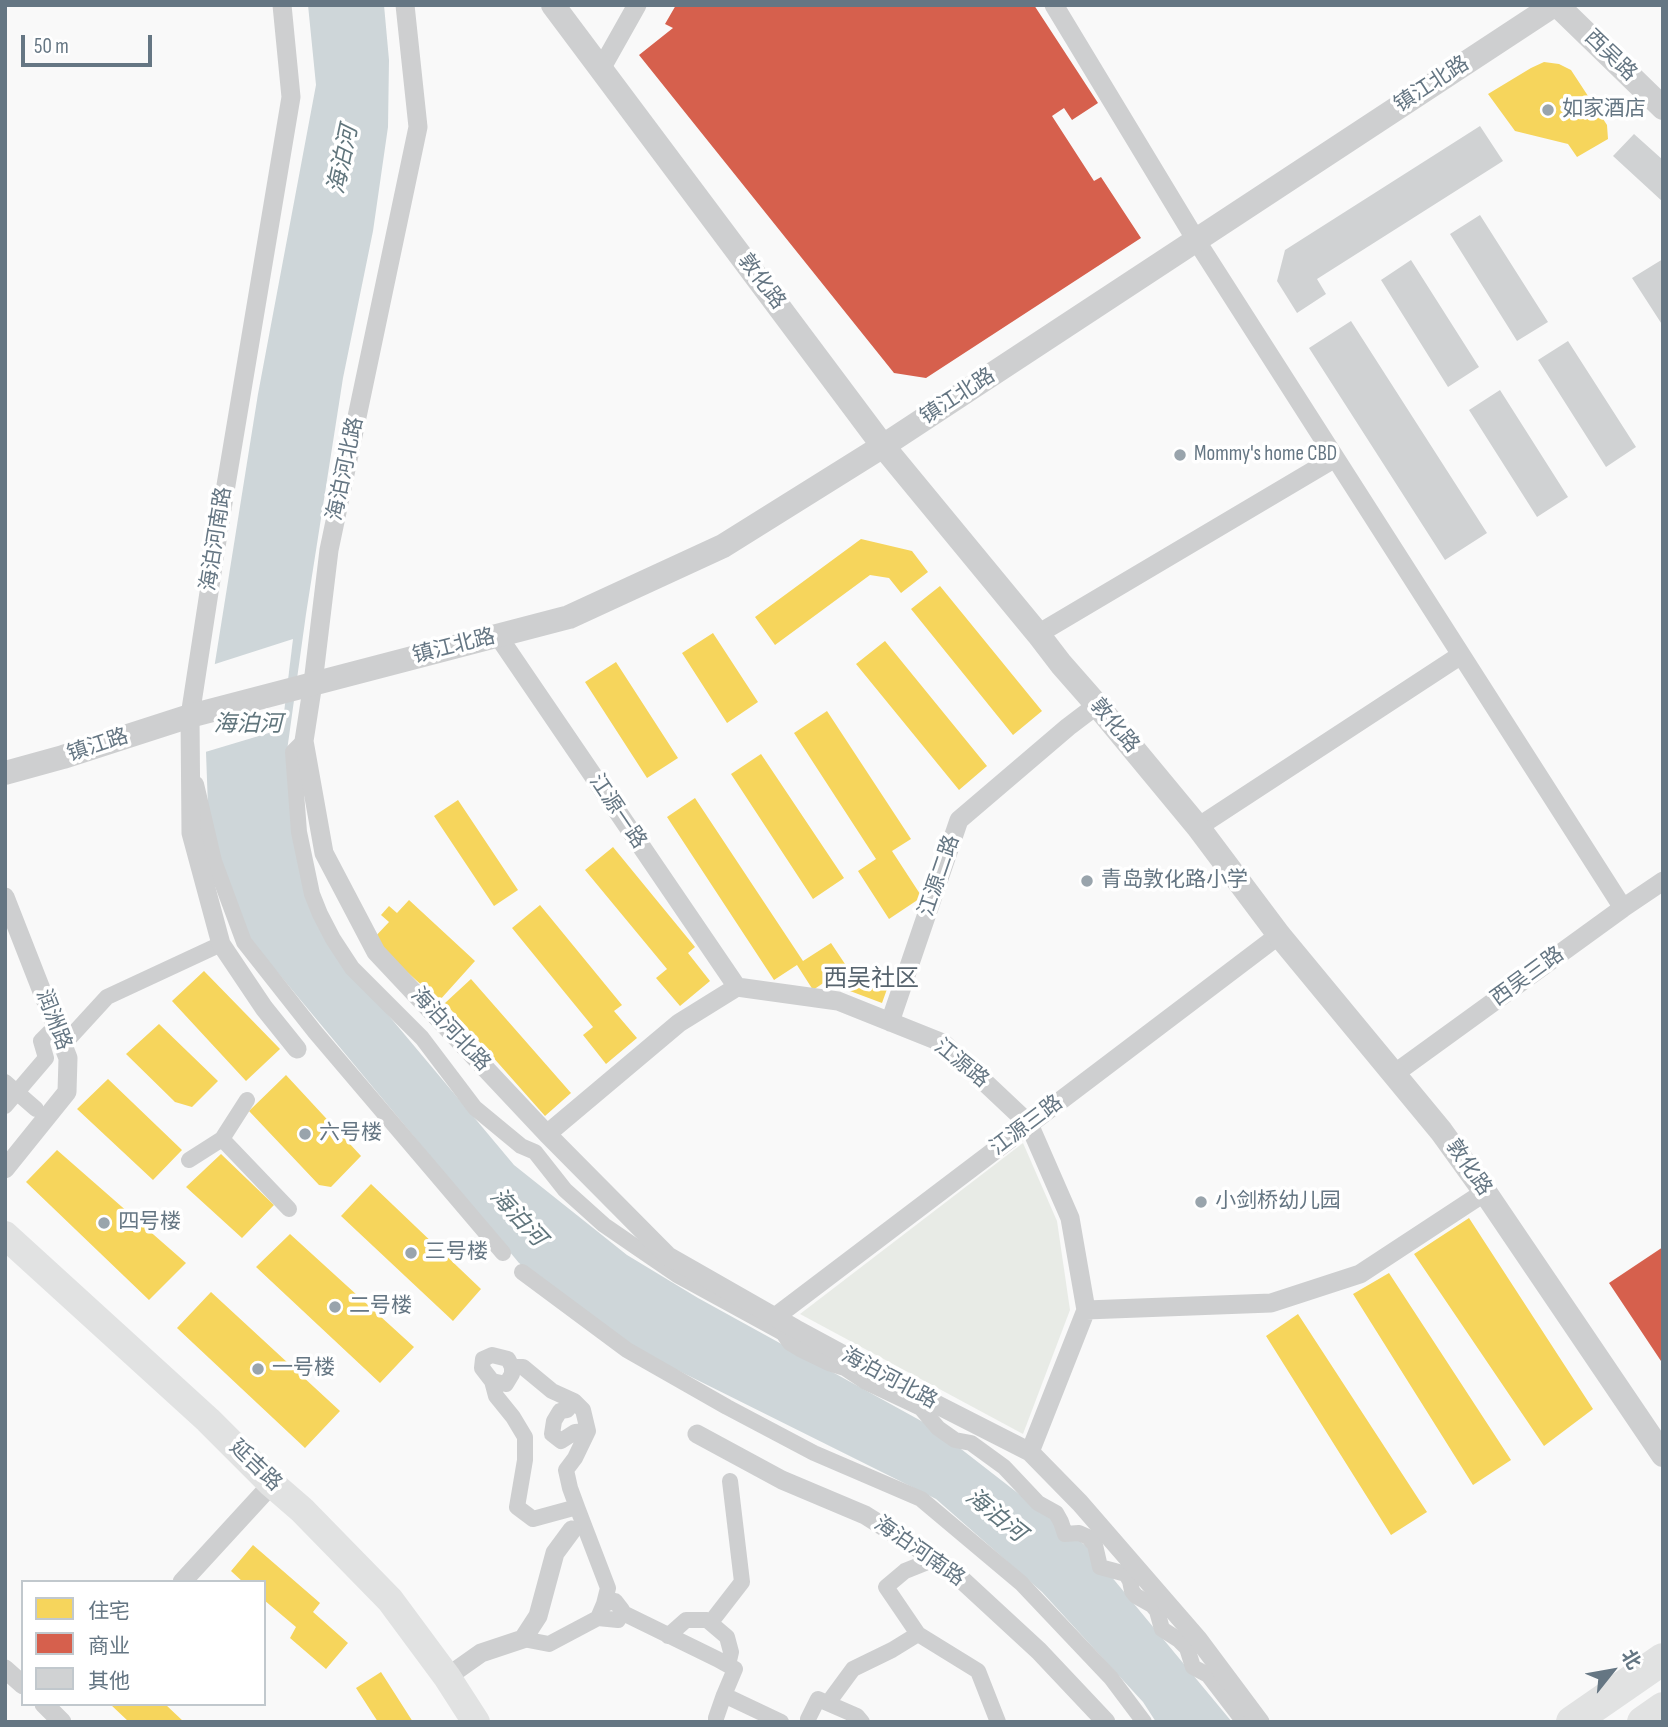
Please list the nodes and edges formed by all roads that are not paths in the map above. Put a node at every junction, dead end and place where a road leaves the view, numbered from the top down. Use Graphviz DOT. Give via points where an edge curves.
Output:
graph roads {
  1 [pos="282,5"];
  2 [pos="405,5"];
  3 [pos="553,5"];
  4 [pos="637,5"];
  5 [pos="1054,5"];
  6 [pos="1555,5"];
  7 [pos="601,69"];
  8 [pos="1663,108"];
  9 [pos="1196,240"];
  10 [pos="883,446"];
  11 [pos="1335,458"];
  12 [pos="1038,634"];
  13 [pos="498,636"];
  14 [pos="1461,655"];
  15 [pos="313,683"];
  16 [pos="1097,705"];
  17 [pos="190,716"];
  18 [pos="304,741"];
  19 [pos="190,762"];
  20 [pos="5,773"];
  21 [pos="1198,827"];
  22 [pos="1663,881"];
  23 [pos="6,899"];
  24 [pos="1623,908"];
  25 [pos="1279,935"];
  26 [pos="221,944"];
  27 [pos="737,987"];
  28 [pos="890,1022"];
  29 [pos="56,1026"];
  30 [pos="63,1045"];
  31 [pos="297,1049"];
  32 [pos="1394,1074"];
  33 [pos="11,1088"];
  34 [pos="247,1100"];
  35 [pos="5,1106"];
  36 [pos="36,1110"];
  37 [pos="1029,1124"];
  38 [pos="547,1134"];
  39 [pos="222,1139"];
  40 [pos="189,1160"];
  41 [pos="5,1169"];
  42 [pos="1485,1192"];
  43 [pos="289,1209"];
  44 [pos="5,1235"];
  45 [pos="503,1252"];
  46 [pos="522,1272"];
  47 [pos="1086,1310"];
  48 [pos="775,1317"];
  49 [pos="512,1367"];
  50 [pos="492,1381"];
  51 [pos="574,1401"];
  52 [pos="588,1431"];
  53 [pos="697,1434"];
  54 [pos="1030,1452"];
  55 [pos="1663,1455"];
  56 [pos="730,1481"];
  57 [pos="272,1484"];
  58 [pos="577,1507"];
  59 [pos="572,1530"];
  60 [pos="935,1559"];
  61 [pos="184,1580"];
  62 [pos="601,1611"];
  63 [pos="711,1622"];
  64 [pos="918,1634"];
  65 [pos="668,1636"];
  66 [pos="523,1639"];
  67 [pos="1663,1659"];
  68 [pos="728,1665"];
  69 [pos="5,1669"];
  70 [pos="447,1677"];
  71 [pos="21,1683"];
  72 [pos="724,1695"];
  73 [pos="828,1703"];
  74 [pos="1663,1708"];
  75 [pos="810,1720"];
  76 [pos="476,1722"];
  77 [pos="716,1722"];
  78 [pos="784,1722"];
  79 [pos="862,1722"];
  80 [pos="998,1722"];
  81 [pos="1106,1722"];
  82 [pos="1144,1722"];
  83 [pos="1244,1722"];
  84 [pos="1260,1722"];
  85 [pos="1572,1722"];
  86 [pos="1643,1722"];
  1 -- 17 [label="street, 海泊河南路" via="291,97"];
  2 -- 15 [label="street, 海泊河北路" via="418,127 329,550"];
  3 -- 7 [label="street, 敦化路"];
  4 -- 7 [label="street"];
  5 -- 9 [label="street"];
  6 -- 8 [label="street, 西吴路"];
  6 -- 9 [label="street, 镇江北路"];
  7 -- 10 [label="street, 敦化路"];
  9 -- 10 [label="street, 镇江北路"];
  9 -- 11 [label="street"];
  10 -- 12 [label="street, 敦化路"];
  10 -- 13 [label="street, 镇江北路" via="723,546 569,617"];
  11 -- 12 [label="street"];
  11 -- 14 [label="street"];
  12 -- 16 [label="street, 敦化路"];
  13 -- 15 [label="street, 镇江北路"];
  13 -- 27 [label="street, 江源一路"];
  14 -- 21 [label="street"];
  14 -- 24 [label="street"];
  15 -- 17 [label="street, 镇江北路"];
  15 -- 18 [label="street, 海泊河北路"];
  16 -- 21 [label="street, 敦化路"];
  16 -- 28 [label="street, 江源二路" via="959,820"];
  17 -- 19 [label="street, 海泊河南路"];
  17 -- 20 [label="street, 镇江路"];
  18 -- 38 [label="street, 海泊河北路" via="324,853 376,952"];
  18 -- 83 [label="street" via="293,752 299,832 320,914 352,968 422,1038 475,1108 535,1152 565,1190 604,1225 677,1275 783,1333 800,1349 921,1408 938,1428 955,1440 971,1443 1004,1467 1038,1503 1056,1513 1065,1534 1088,1537 1095,1545 1100,1567 1126,1574 1136,1597 1152,1605 1162,1629 1187,1648 1192,1667 1208,1675"];
  19 -- 26 [label="street, 海泊河南路" via="191,833"];
  19 -- 45 [label="street" via="214,860 244,942"];
  21 -- 25 [label="street, 敦化路"];
  22 -- 24 [label="street, 西吴三路"];
  23 -- 29 [label="street, 润洲路"];
  24 -- 32 [label="street, 西吴三路"];
  25 -- 32 [label="street, 敦化路"];
  25 -- 37 [label="street, 江源三路"];
  26 -- 30 [label="street" via="107,997"];
  26 -- 31 [label="street, 海泊河南路"];
  27 -- 28 [label="street, 江源路" via="838,1001"];
  27 -- 38 [label="street" via="679,1023"];
  28 -- 37 [label="street, 江源路" via="943,1043"];
  29 -- 30 [label="street, 润洲路"];
  29 -- 33 [label="street" via="41,1041 46,1058"];
  30 -- 41 [label="street, 润洲路" via="68,1058 67,1091"];
  32 -- 42 [label="street, 敦化路"];
  33 -- 35 [label="street"];
  33 -- 36 [label="street"];
  34 -- 39 [label="street"];
  37 -- 47 [label="street, 江源路" via="1070,1218"];
  37 -- 48 [label="street, 江源三路"];
  38 -- 48 [label="street, 海泊河北路" via="668,1256"];
  39 -- 40 [label="street"];
  39 -- 43 [label="street"];
  42 -- 47 [label="street" via="1360,1274 1271,1303"];
  42 -- 55 [label="street, 敦化路"];
  44 -- 57 [label="main road, 延吉路"];
  46 -- 82 [label="street" via="627,1350 727,1407 814,1453 921,1499 1021,1583 1111,1678"];
  47 -- 54 [label="street"];
  48 -- 54 [label="street, 海泊河北路"];
  49 -- 50 [label="street" via="506,1384"];
  49 -- 50 [label="street" via="508,1359 492,1355 483,1359 482,1368"];
  49 -- 51 [label="street" via="523,1367 552,1391"];
  50 -- 58 [label="street" via="496,1396 525,1437 517,1507 533,1519"];
  51 -- 52 [label="street" via="583,1409"];
  51 -- 52 [label="street" via="560,1411 552,1434 561,1441 575,1432"];
  52 -- 58 [label="street" via="566,1470"];
  53 -- 60 [label="street, 海泊河南路" via="782,1480 865,1515"];
  54 -- 84 [label="street, 海泊河北路" via="1198,1639"];
  56 -- 63 [label="street" via="742,1581"];
  57 -- 61 [label="street"];
  57 -- 70 [label="main road, 延吉路" via="390,1600"];
  58 -- 62 [label="street" via="608,1588"];
  59 -- 66 [label="street" via="555,1553 538,1615"];
  60 -- 64 [label="street" via="905,1571 886,1587"];
  60 -- 81 [label="street, 海泊河南路" via="1040,1651"];
  62 -- 65 [label="street" via="618,1620 621,1612"];
  62 -- 66 [label="street" via="549,1644"];
  63 -- 65 [label="street" via="686,1620"];
  63 -- 68 [label="street" via="727,1637 732,1652"];
  64 -- 73 [label="street" via="853,1669"];
  64 -- 80 [label="street" via="978,1671"];
  65 -- 68 [label="street"];
  66 -- 70 [label="street" via="481,1653"];
  67 -- 85 [label="main road"];
  68 -- 72 [label="street" via="735,1669"];
  69 -- 71 [label="street"];
  70 -- 76 [label="main road, 延吉路"];
  72 -- 77 [label="street"];
  72 -- 78 [label="street"];
  73 -- 75 [label="street" via="818,1699"];
  73 -- 79 [label="street"];
  74 -- 86 [label="main road"];
  75 -- 78 [label="street" via="802,1714"];
}
